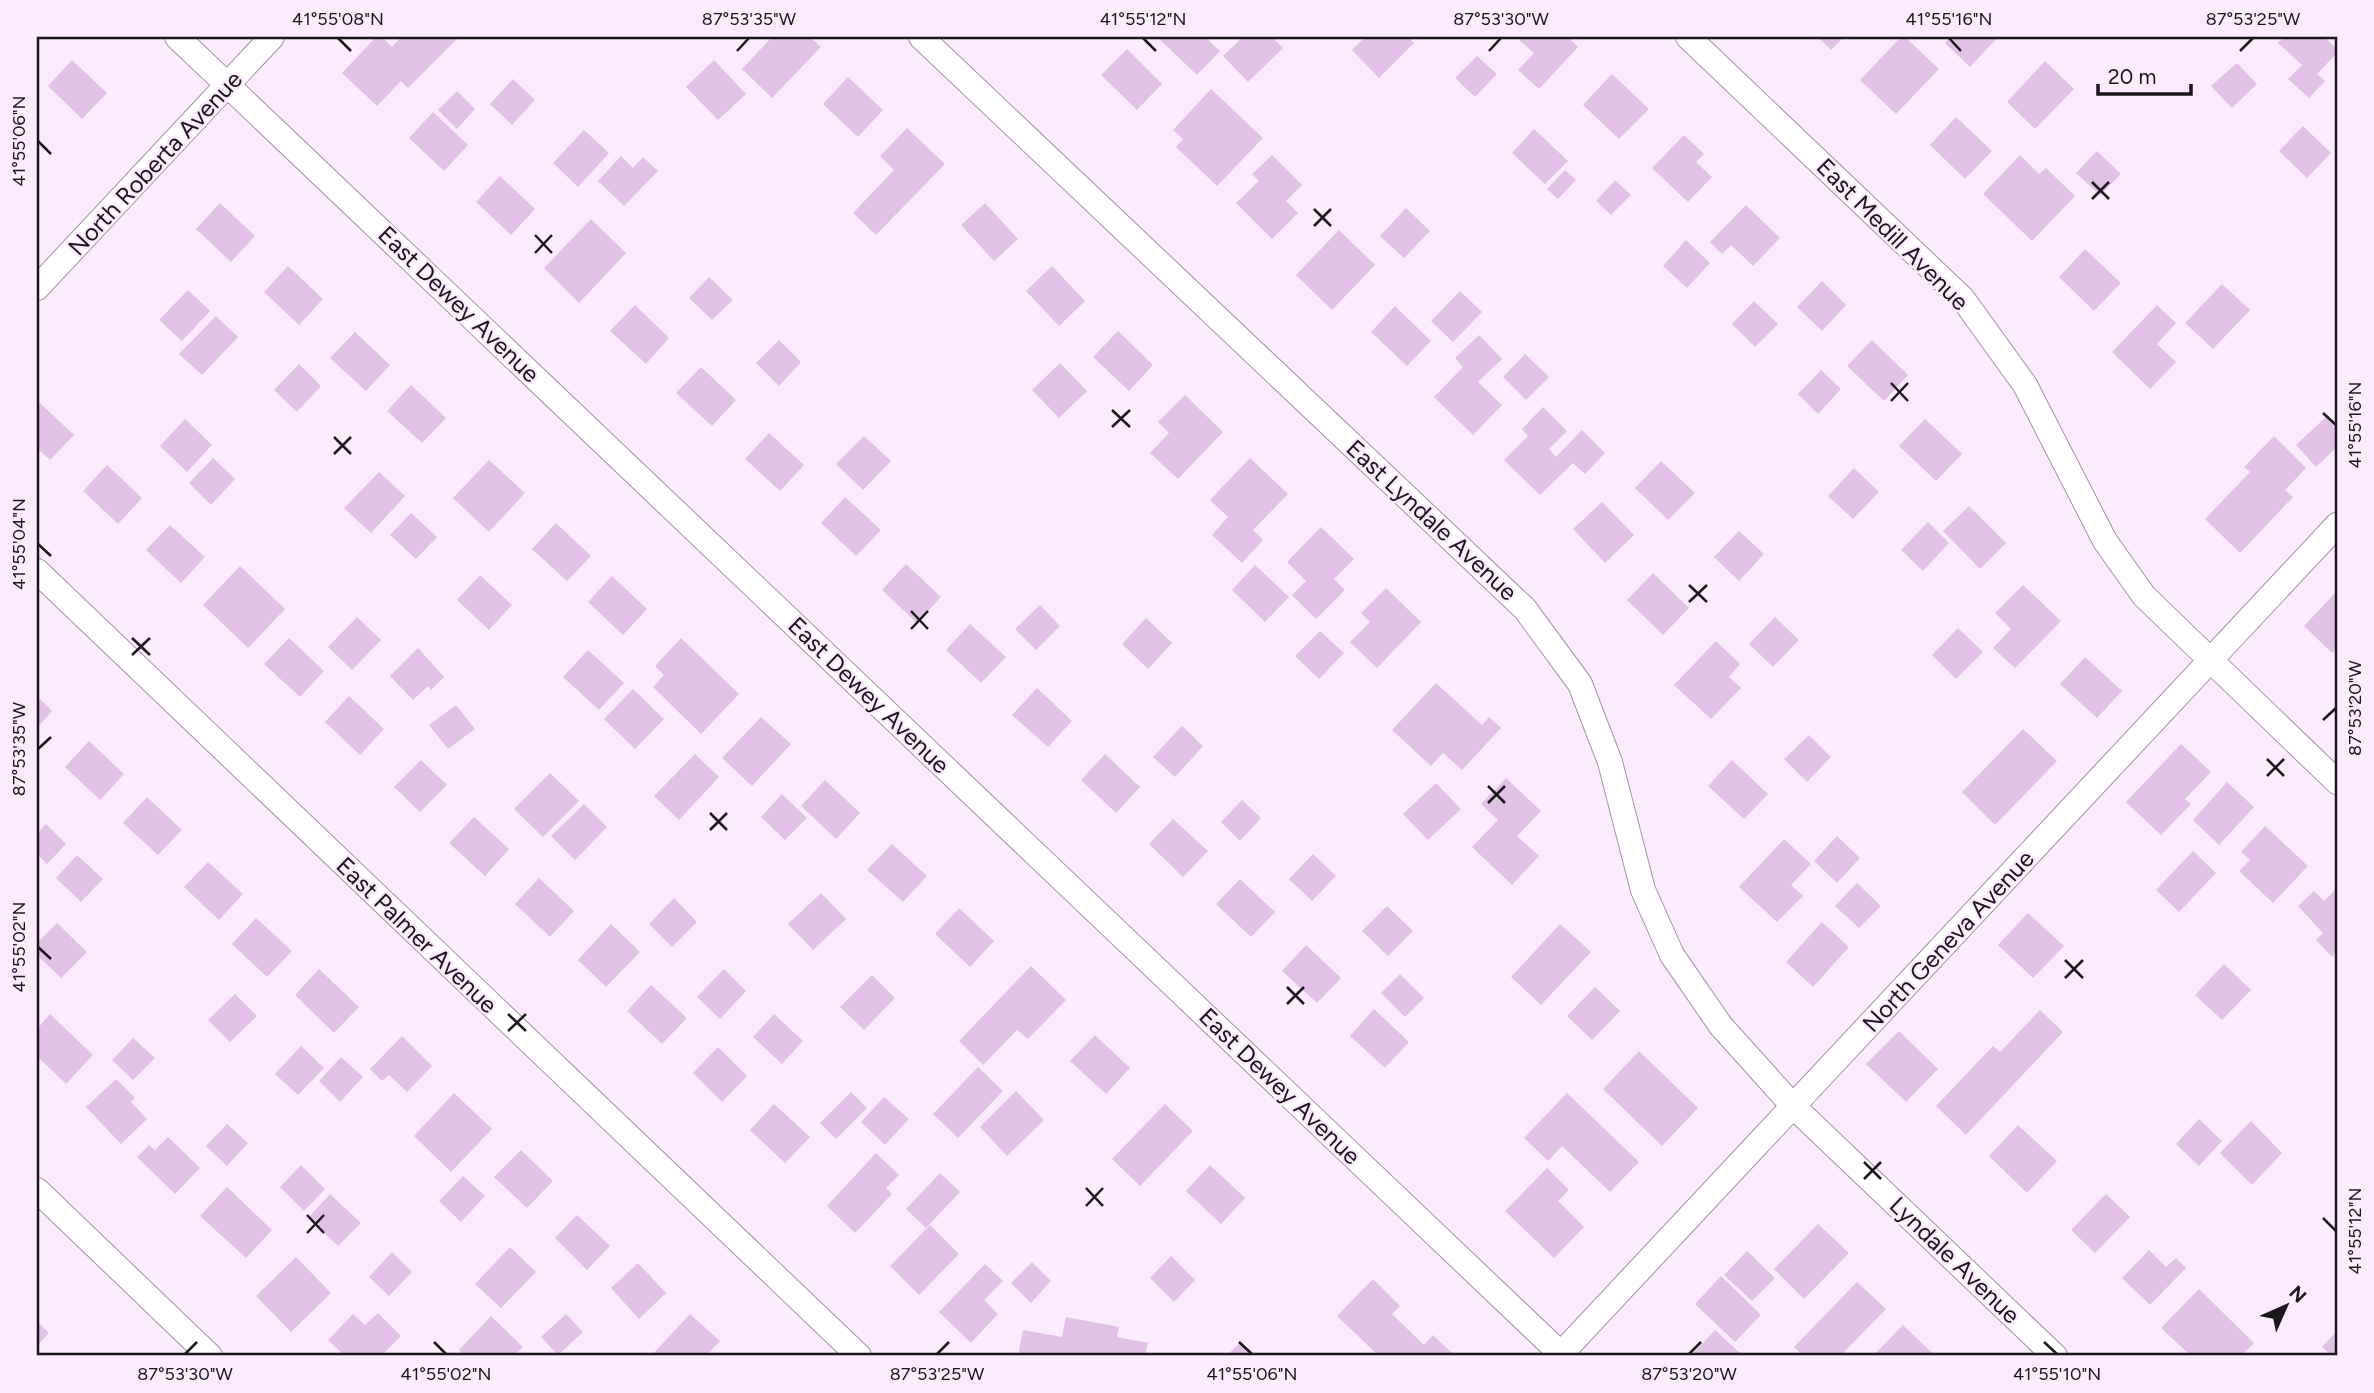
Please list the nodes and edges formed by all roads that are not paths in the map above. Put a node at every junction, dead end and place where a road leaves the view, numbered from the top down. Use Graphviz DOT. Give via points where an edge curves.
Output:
graph roads {
  1 [pos="177,37"];
  2 [pos="272,37"];
  3 [pos="921,37"];
  4 [pos="1688,37"];
  5 [pos="229,85"];
  6 [pos="37,288"];
  7 [pos="2337,525"];
  8 [pos="37,571"];
  9 [pos="2210,661"];
  10 [pos="2337,782"];
  11 [pos="1794,1106"];
  12 [pos="37,1190"];
  13 [pos="1560,1355"];
  14 [pos="210,1356"];
  15 [pos="859,1356"];
  16 [pos="2055,1356"];
  1 -- 5 [label="street, East Dewey Avenue"];
  2 -- 5 [label="street, North Roberta Avenue"];
  3 -- 11 [label="street, East Lyndale Avenue" via="1525,609 1580,684 1610,762 1643,890 1672,954 1721,1026"];
  4 -- 9 [label="street, East Medill Avenue" via="1963,299 2025,385 2105,541 2144,596"];
  5 -- 6 [label="street, North Roberta Avenue"];
  5 -- 13 [label="street, East Dewey Avenue"];
  7 -- 9 [label="street, North Geneva Avenue"];
  8 -- 15 [label="street, East Palmer Avenue"];
  9 -- 10 [label="street, East Medill Avenue"];
  9 -- 11 [label="street, North Geneva Avenue"];
  11 -- 13 [label="street, North Geneva Avenue"];
  11 -- 16 [label="street, Lyndale Avenue"];
  12 -- 14 [label="street"];
}
